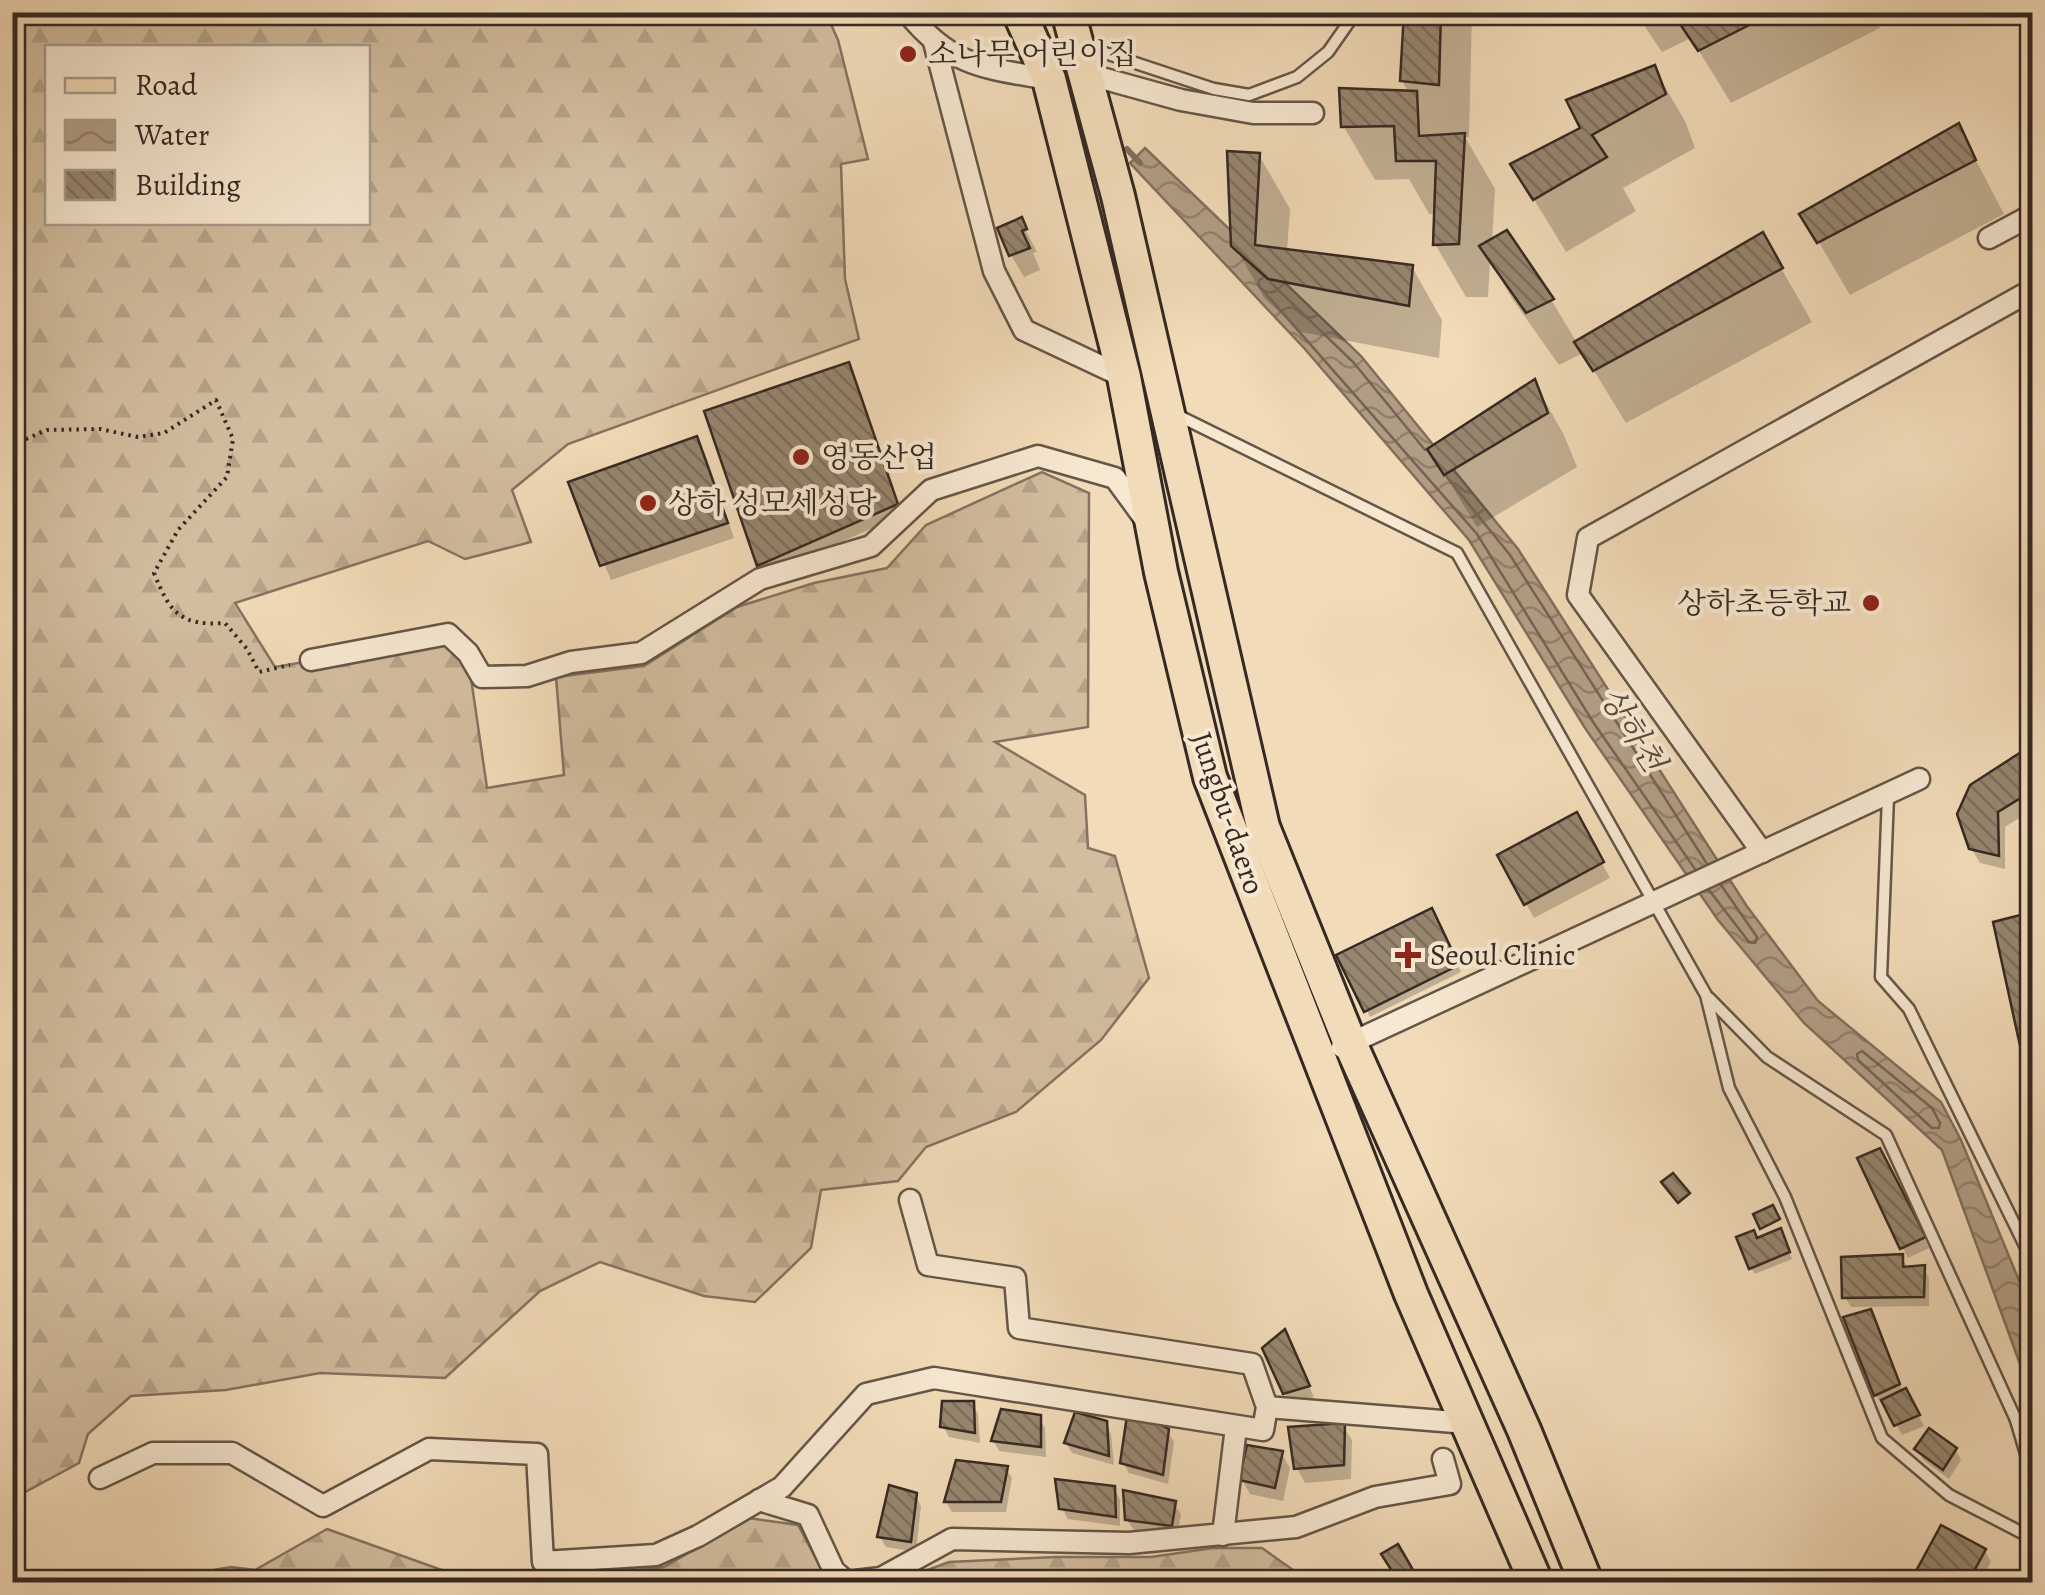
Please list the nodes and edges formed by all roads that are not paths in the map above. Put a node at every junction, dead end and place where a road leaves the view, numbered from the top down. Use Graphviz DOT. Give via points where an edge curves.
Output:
graph roads {
  1 [pos="907,12"];
  2 [pos="1019,12"];
  3 [pos="1356,12"];
  4 [pos="1073,27"];
  5 [pos="934,42"];
  6 [pos="1087,74"];
  7 [pos="1049,79"];
  8 [pos="1313,113"];
  9 [pos="2032,215"];
  10 [pos="1989,238"];
  11 [pos="2032,290"];
  12 [pos="1124,377"];
  13 [pos="1166,409"];
  14 [pos="1131,416"];
  15 [pos="1115,478"];
  16 [pos="1153,531"];
  17 [pos="311,660"];
  18 [pos="1920,779"];
  19 [pos="1888,794"];
  20 [pos="1762,852"];
  21 [pos="1657,898"];
  22 [pos="1706,995"];
  23 [pos="1350,1044"];
  24 [pos="1318,1058"];
  25 [pos="910,1200"];
  26 [pos="2032,1260"];
  27 [pos="1267,1407"];
  28 [pos="2032,1413"];
  29 [pos="2016,1420"];
  30 [pos="1466,1422"];
  31 [pos="1236,1427"];
  32 [pos="1444,1459"];
  33 [pos="2032,1474"];
  34 [pos="100,1478"];
  35 [pos="759,1500"];
  36 [pos="1224,1535"];
  37 [pos="2032,1538"];
  38 [pos="1536,1582"];
  39 [pos="1586,1582"];
  1 -- 5 [label="street"];
  2 -- 7 [label="main road, Jungbu-daero"];
  3 -- 4 [label="lane" via="1328,52 1298,77 1249,94 1095,52"];
  4 -- 6 [label="main road, Jungbu-daero"];
  5 -- 7 [label="street" via="975,66"];
  5 -- 12 [label="street" via="994,271 1024,330"];
  6 -- 8 [label="street" via="1253,113"];
  6 -- 13 [label="main road, Jungbu-daero"];
  7 -- 12 [label="main road, Jungbu-daero"];
  9 -- 10 [label="street"];
  11 -- 20 [label="street" via="1588,538 1578,594"];
  12 -- 14 [label="main road, Jungbu-daero"];
  13 -- 21 [label="lane" via="1457,553"];
  13 -- 23 [label="main road, Jungbu-daero" via="1264,826"];
  14 -- 15 [label="street"];
  14 -- 16 [label="main road, Jungbu-daero"];
  15 -- 16 [label="street"];
  15 -- 17 [label="street" via="1038,456 931,490 871,546 760,579 641,653 526,676 482,677 448,634"];
  16 -- 24 [label="main road, Jungbu-daero" via="1210,777"];
  18 -- 19 [label="street"];
  19 -- 20 [label="street"];
  19 -- 26 [label="lane" via="1880,977 1908,1009"];
  20 -- 21 [label="street"];
  21 -- 22 [label="lane"];
  21 -- 23 [label="street"];
  22 -- 29 [label="lane" via="1767,1058 1886,1135"];
  22 -- 37 [label="lane" via="1729,1088 1785,1197 1882,1438 1949,1495"];
  23 -- 24 [label="street"];
  23 -- 39 [label="main road, Jungbu-daero"];
  24 -- 30 [label="main road, Jungbu-daero"];
  25 -- 27 [label="street" via="928,1265 1015,1278 1019,1328 1252,1364"];
  27 -- 30 [label="street"];
  27 -- 31 [label="street" via="1263,1430"];
  28 -- 29 [label="lane"];
  29 -- 33 [label="lane"];
  30 -- 38 [label="main road, Jungbu-daero"];
  31 -- 35 [label="street" via="934,1378 866,1394 782,1487"];
  31 -- 36 [label="street"];
  32 -- 36 [label="street" via="1450,1484 1374,1496 1296,1528"];
  34 -- 35 [label="street" via="153,1453 232,1453 323,1506 428,1449 537,1454 543,1562 656,1555"];
  35 -- 36 [label="street" via="808,1515 834,1571 847,1582 881,1578 952,1539 1128,1543"];
}
